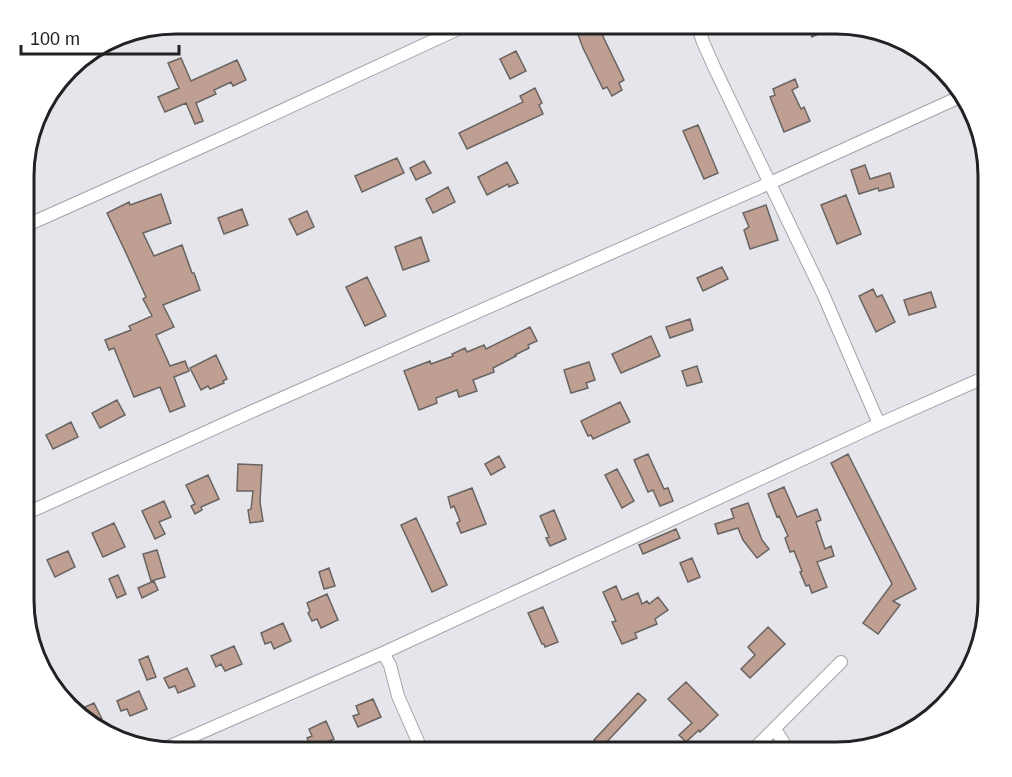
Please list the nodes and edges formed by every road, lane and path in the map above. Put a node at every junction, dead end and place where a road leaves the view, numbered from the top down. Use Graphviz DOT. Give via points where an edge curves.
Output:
graph roads {
  1 [pos="446,34"];
  2 [pos="701,35"];
  3 [pos="955,99"];
  4 [pos="770,183"];
  5 [pos="34,222"];
  6 [pos="978,381"];
  7 [pos="879,424"];
  8 [pos="35,510"];
  9 [pos="383,653"];
  10 [pos="841,662"];
  11 [pos="775,729"];
  12 [pos="180,742"];
  13 [pos="418,742"];
  14 [pos="761,742"];
  15 [pos="783,742"];
  1 -- 5 [label="street"];
  2 -- 4 [label="street"];
  3 -- 4 [label="street"];
  4 -- 7 [label="street"];
  4 -- 8 [label="street"];
  6 -- 7 [label="street"];
  7 -- 9 [label="street"];
  9 -- 12 [label="street"];
  9 -- 13 [label="street"];
  10 -- 11 [label="street"];
  11 -- 14 [label="street"];
  11 -- 15 [label="street"];
}
